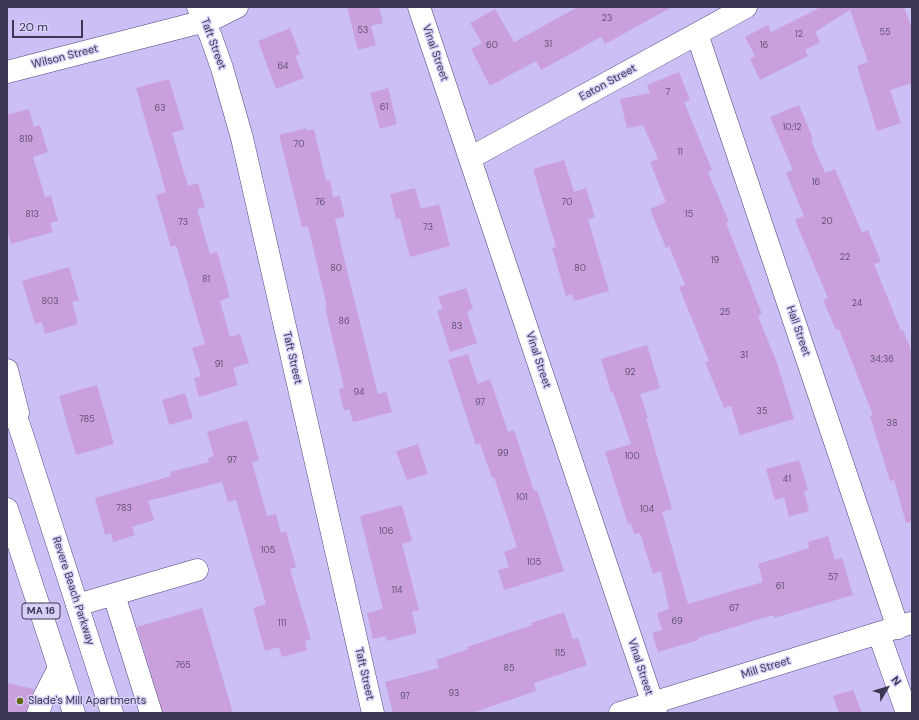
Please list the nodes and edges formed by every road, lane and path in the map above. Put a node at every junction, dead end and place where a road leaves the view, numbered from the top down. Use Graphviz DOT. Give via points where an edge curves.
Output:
graph roads {
  1 [pos="237,7"];
  2 [pos="419,7"];
  3 [pos="746,7"];
  4 [pos="202,14"];
  5 [pos="698,34"];
  6 [pos="7,72"];
  7 [pos="470,158"];
  8 [pos="7,370"];
  9 [pos="7,394"];
  10 [pos="33,468"];
  11 [pos="7,509"];
  12 [pos="197,570"];
  13 [pos="114,594"];
  14 [pos="77,605"];
  15 [pos="896,628"];
  16 [pos="59,668"];
  17 [pos="654,708"];
  18 [pos="38,713"];
  19 [pos="74,713"];
  20 [pos="112,713"];
  21 [pos="151,713"];
  22 [pos="373,713"];
  23 [pos="620,713"];
  24 [pos="907,713"];
  1 -- 4 [label="main road, Wilson Street" via="217,17"];
  2 -- 7 [label="main road, Vinal Street"];
  3 -- 5 [label="main road, Eaton Street"];
  4 -- 6 [label="main road, Wilson Street"];
  4 -- 22 [label="main road, Taft Street" via="227,83 242,138"];
  5 -- 7 [label="main road, Eaton Street"];
  5 -- 15 [label="main road, Hall Street"];
  7 -- 17 [label="main road, Vinal Street"];
  8 -- 10 [label="main road, Revere Beach Parkway"];
  9 -- 10 [label="main road, Revere Beach Parkway / MA 16"];
  10 -- 14 [label="main road, Revere Beach Parkway / MA 16"];
  11 -- 16 [label="main road, MA 16"];
  12 -- 13 [label="main road"];
  13 -- 14 [label="main road"];
  13 -- 21 [label="main road"];
  14 -- 20 [label="main road, Revere Beach Parkway / MA 16"];
  15 -- 17 [label="main road, Mill Street"];
  15 -- 24 [label="main road, Hall Street"];
  16 -- 18 [label="main road"];
  16 -- 19 [label="main road, MA 16"];
  17 -- 23 [label="main road, Mill Street"];
}
